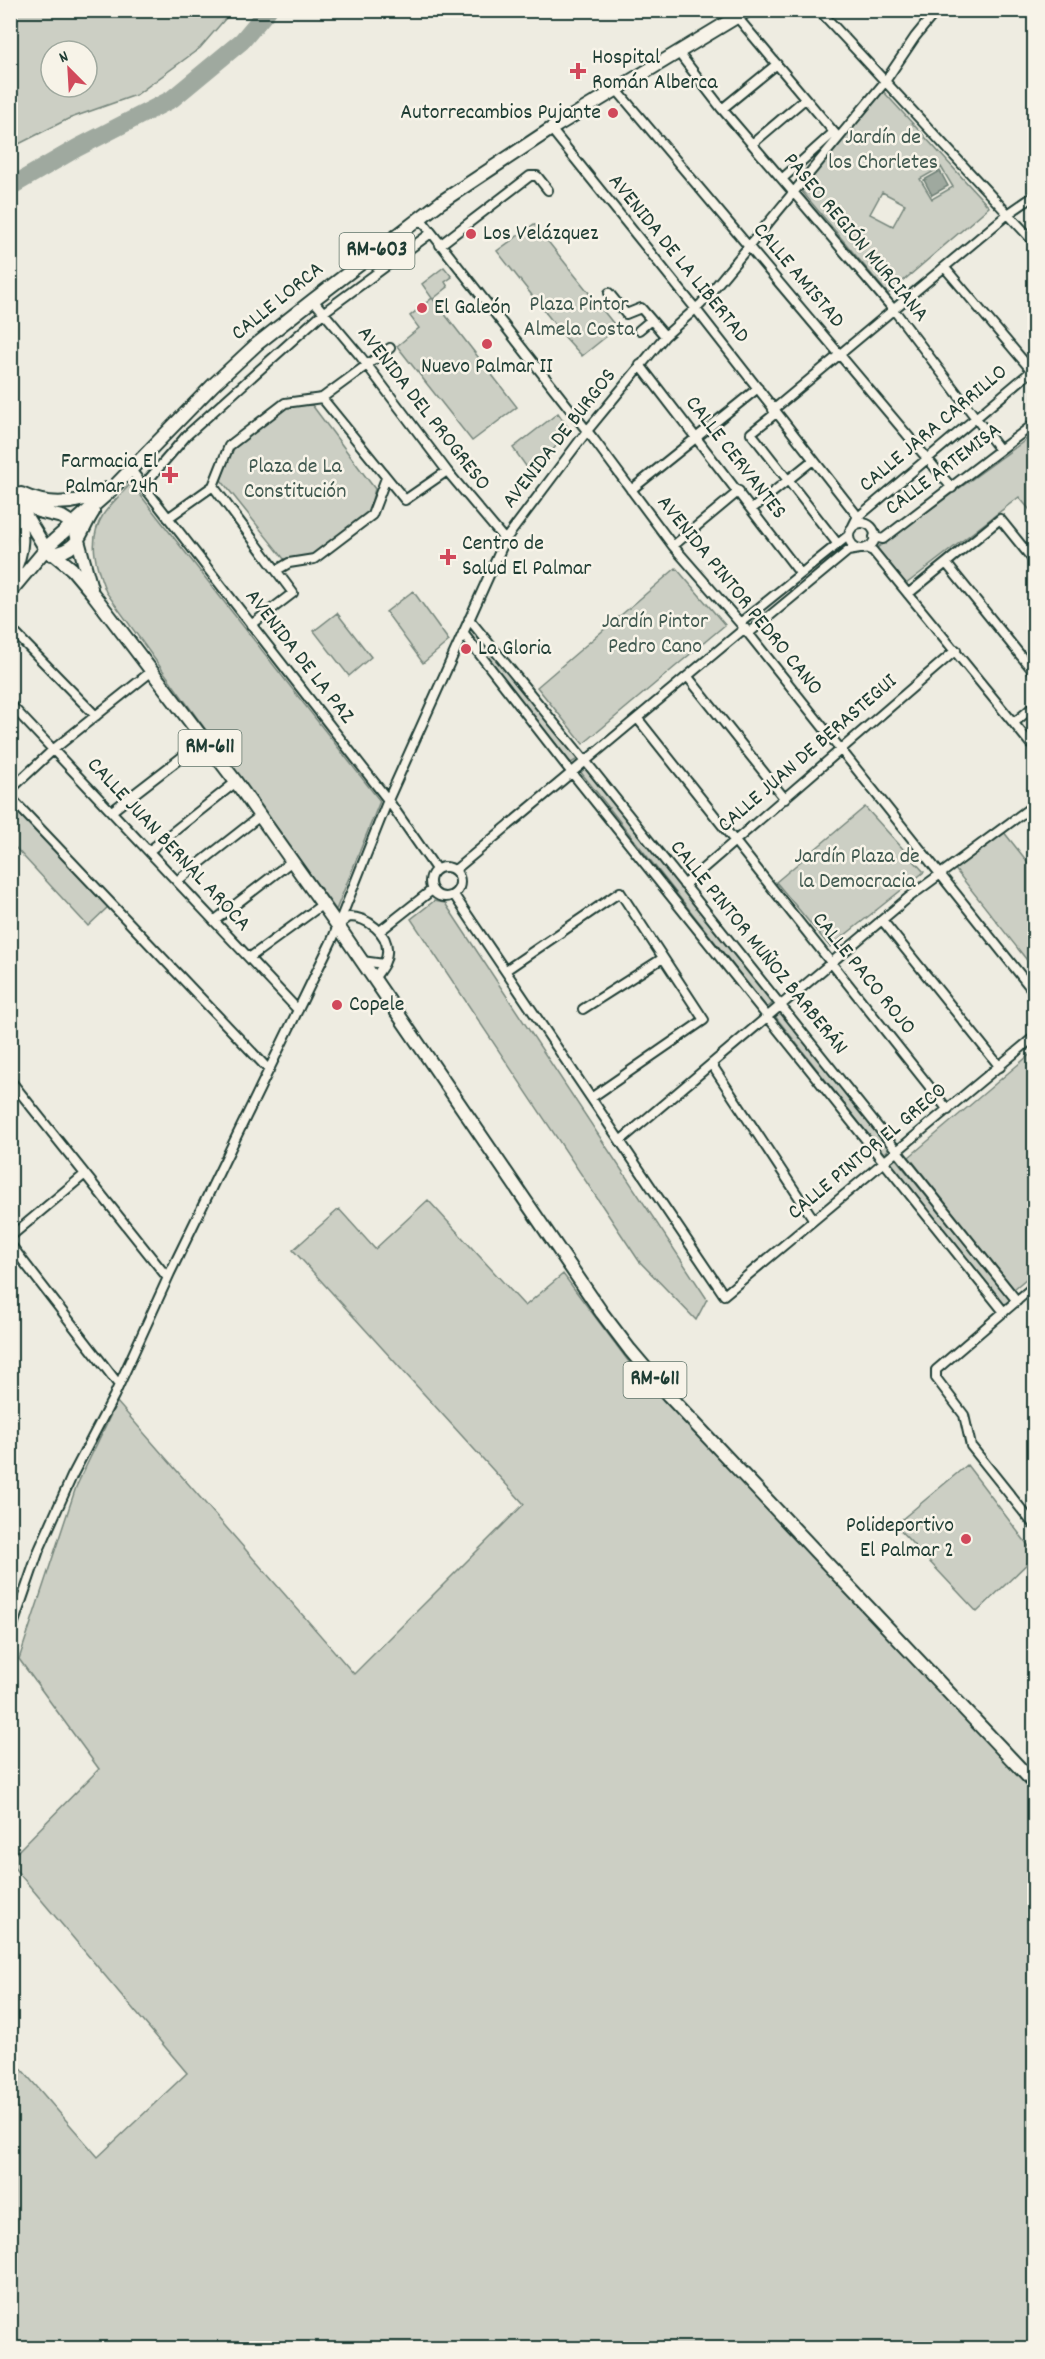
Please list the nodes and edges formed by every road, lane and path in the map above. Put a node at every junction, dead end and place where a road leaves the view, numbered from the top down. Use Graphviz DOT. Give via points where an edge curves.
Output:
graph roads {
  1 [pos="819,10"];
  2 [pos="937,10"];
  3 [pos="743,14"];
  4 [pos="678,52"];
  5 [pos="777,64"];
  6 [pos="884,83"];
  7 [pos="616,89"];
  8 [pos="805,99"];
  9 [pos="722,109"];
  10 [pos="551,129"];
  11 [pos="836,135"];
  12 [pos="753,144"];
  13 [pos="783,178"];
  14 [pos="548,190"];
  15 [pos="794,191"];
  16 [pos="1035,196"];
  17 [pos="1008,214"];
  18 [pos="420,218"];
  19 [pos="431,233"];
  20 [pos="1035,242"];
  21 [pos="440,245"];
  22 [pos="749,246"];
  23 [pos="945,268"];
  24 [pos="609,293"];
  25 [pos="313,300"];
  26 [pos="695,308"];
  27 [pos="894,310"];
  28 [pos="324,312"];
  29 [pos="651,320"];
  30 [pos="639,330"];
  31 [pos="665,336"];
  32 [pos="390,348"];
  33 [pos="841,355"];
  34 [pos="367,365"];
  35 [pos="640,365"];
  36 [pos="1033,370"];
  37 [pos="758,388"];
  38 [pos="322,398"];
  39 [pos="775,412"];
  40 [pos="977,418"];
  41 [pos="1035,424"];
  42 [pos="587,431"];
  43 [pos="697,438"];
  44 [pos="1000,450"];
  45 [pos="813,460"];
  46 [pos="928,460"];
  47 [pos="131,470"];
  48 [pos="447,471"];
  49 [pos="386,478"];
  50 [pos="788,480"];
  51 [pos="121,481"];
  52 [pos="143,486"];
  53 [pos="213,486"];
  54 [pos="952,488"];
  55 [pos="10,489"];
  56 [pos="631,490"];
  57 [pos="739,491"];
  58 [pos="102,499"];
  59 [pos="10,503"];
  60 [pos="752,509"];
  61 [pos="168,518"];
  62 [pos="860,520"];
  63 [pos="67,521"];
  64 [pos="849,535"];
  65 [pos="78,540"];
  66 [pos="505,540"];
  67 [pos="837,543"];
  68 [pos="869,545"];
  69 [pos="674,546"];
  70 [pos="46,548"];
  71 [pos="1035,561"];
  72 [pos="946,563"];
  73 [pos="277,570"];
  74 [pos="800,573"];
  75 [pos="10,578"];
  76 [pos="10,592"];
  77 [pos="93,594"];
  78 [pos="908,594"];
  79 [pos="469,619"];
  80 [pos="251,625"];
  81 [pos="10,628"];
  82 [pos="745,628"];
  83 [pos="464,633"];
  84 [pos="956,650"];
  85 [pos="152,671"];
  86 [pos="1035,672"];
  87 [pos="688,677"];
  88 [pos="10,704"];
  89 [pos="1035,706"];
  90 [pos="96,716"];
  91 [pos="638,719"];
  92 [pos="1015,722"];
  93 [pos="204,740"];
  94 [pos="1035,748"];
  95 [pos="54,749"];
  96 [pos="840,749"];
  97 [pos="585,761"];
  98 [pos="573,772"];
  99 [pos="236,782"];
  100 [pos="10,790"];
  101 [pos="10,796"];
  102 [pos="785,799"];
  103 [pos="388,801"];
  104 [pos="1033,810"];
  105 [pos="112,811"];
  106 [pos="260,816"];
  107 [pos="735,842"];
  108 [pos="149,851"];
  109 [pos="292,861"];
  110 [pos="436,869"];
  111 [pos="455,870"];
  112 [pos="940,873"];
  113 [pos="177,881"];
  114 [pos="684,885"];
  115 [pos="432,890"];
  116 [pos="454,894"];
  117 [pos="323,904"];
  118 [pos="348,904"];
  119 [pos="356,917"];
  120 [pos="882,920"];
  121 [pos="214,921"];
  122 [pos="338,926"];
  123 [pos="380,931"];
  124 [pos="249,958"];
  125 [pos="663,958"];
  126 [pos="362,961"];
  127 [pos="832,962"];
  128 [pos="384,964"];
  129 [pos="506,970"];
  130 [pos="374,979"];
  131 [pos="1035,993"];
  132 [pos="781,1005"];
  133 [pos="583,1009"];
  134 [pos="298,1010"];
  135 [pos="767,1015"];
  136 [pos="1035,1037"];
  137 [pos="711,1065"];
  138 [pos="1000,1067"];
  139 [pos="270,1070"];
  140 [pos="10,1080"];
  141 [pos="591,1098"];
  142 [pos="948,1110"];
  143 [pos="620,1141"];
  144 [pos="897,1151"];
  145 [pos="885,1162"];
  146 [pos="84,1174"];
  147 [pos="814,1220"];
  148 [pos="10,1237"];
  149 [pos="10,1244"];
  150 [pos="167,1277"];
  151 [pos="1035,1286"];
  152 [pos="1017,1301"];
  153 [pos="1004,1312"];
  154 [pos="119,1385"];
  155 [pos="1035,1525"];
  156 [pos="10,1635"];
  157 [pos="1035,1783"];
  1 -- 6 [label="street"];
  2 -- 6 [label="street, AVENIDA DE BURGOS"];
  3 -- 4 [label="main road, CALLE LORCA / RM-603"];
  3 -- 5 [label="street"];
  4 -- 7 [label="main road, CALLE LORCA / RM-603"];
  4 -- 9 [label="street, PASEO REGIÓN MURCIANA"];
  5 -- 8 [label="street"];
  5 -- 9 [label="street"];
  6 -- 11 [label="street, AVENIDA DE BURGOS"];
  6 -- 17 [label="street"];
  7 -- 10 [label="main road, CALLE LORCA / RM-603"];
  7 -- 22 [label="street, CALLE AMISTAD"];
  8 -- 11 [label="street"];
  8 -- 12 [label="street"];
  9 -- 12 [label="street, PASEO REGIÓN MURCIANA"];
  10 -- 18 [label="main road, CALLE LORCA / RM-603"];
  10 -- 26 [label="street, AVENIDA DE LA LIBERTAD"];
  11 -- 13 [label="street"];
  11 -- 15 [label="street, AVENIDA DE BURGOS"];
  12 -- 13 [label="street, PASEO REGIÓN MURCIANA"];
  13 -- 15 [label="street, PASEO REGIÓN MURCIANA"];
  14 -- 21 [label="street" via="537,176 530,176"];
  15 -- 22 [label="street, AVENIDA DE BURGOS"];
  15 -- 27 [label="street, PASEO REGIÓN MURCIANA"];
  16 -- 17 [label="street"];
  17 -- 20 [label="street"];
  17 -- 23 [label="street"];
  18 -- 19 [label="street, AVENIDA PINTOR PEDRO CANO"];
  18 -- 25 [label="main road, CALLE LORCA / RM-603"];
  19 -- 21 [label="street, AVENIDA PINTOR PEDRO CANO"];
  19 -- 28 [label="street, CALLE LORCA"];
  21 -- 42 [label="street, AVENIDA PINTOR PEDRO CANO"];
  22 -- 26 [label="street, AVENIDA DE BURGOS"];
  22 -- 33 [label="street, CALLE AMISTAD"];
  23 -- 27 [label="street"];
  23 -- 36 [label="street"];
  24 -- 29 [label="street" via="626,314 641,308"];
  25 -- 28 [label="street, AVENIDA DEL PROGRESO"];
  25 -- 47 [label="main road, CALLE LORCA / RM-603" via="236,363"];
  26 -- 31 [label="street, AVENIDA DE BURGOS"];
  26 -- 37 [label="street, AVENIDA DE LA LIBERTAD"];
  27 -- 33 [label="street"];
  27 -- 40 [label="street, PASEO REGIÓN MURCIANA"];
  28 -- 34 [label="street, AVENIDA DEL PROGRESO"];
  28 -- 52 [label="street, CALLE LORCA" via="187,435"];
  29 -- 30 [label="street"];
  29 -- 31 [label="street"];
  31 -- 35 [label="street, AVENIDA DE BURGOS"];
  32 -- 34 [label="street"];
  33 -- 39 [label="street"];
  33 -- 46 [label="street, CALLE AMISTAD"];
  34 -- 38 [label="street"];
  34 -- 48 [label="street, AVENIDA DEL PROGRESO"];
  35 -- 42 [label="street, AVENIDA DE BURGOS"];
  35 -- 43 [label="street, CALLE CERVANTES"];
  36 -- 40 [label="street, CALLE JARA CARRILLO"];
  37 -- 39 [label="street, AVENIDA DE LA LIBERTAD"];
  37 -- 43 [label="street"];
  38 -- 49 [label="street"];
  38 -- 53 [label="street" via="285,403 229,446"];
  39 -- 45 [label="street, AVENIDA DE LA LIBERTAD"];
  39 -- 50 [label="street" via="751,433"];
  40 -- 44 [label="street, PASEO REGIÓN MURCIANA"];
  40 -- 46 [label="street, CALLE JARA CARRILLO"];
  41 -- 44 [label="street, CALLE ARTEMISA"];
  42 -- 56 [label="street, AVENIDA PINTOR PEDRO CANO"];
  42 -- 66 [label="street, AVENIDA DE BURGOS"];
  43 -- 56 [label="street"];
  43 -- 57 [label="street, CALLE CERVANTES"];
  44 -- 54 [label="street, CALLE ARTEMISA"];
  45 -- 50 [label="street"];
  45 -- 62 [label="street, AVENIDA DE LA LIBERTAD"];
  46 -- 54 [label="street, CALLE AMISTAD"];
  46 -- 62 [label="street, CALLE JARA CARRILLO"];
  47 -- 51 [label="main road, CALLE LORCA / RM-603"];
  47 -- 52 [label="street, AVENIDA DE LA PAZ"];
  48 -- 49 [label="street" via="405,500"];
  48 -- 66 [label="street, AVENIDA DEL PROGRESO"];
  49 -- 73 [label="street" via="372,515 314,559 289,563"];
  50 -- 60 [label="street"];
  50 -- 67 [label="street"];
  51 -- 55 [label="main road" via="88,499 69,503 39,500"];
  51 -- 58 [label="main road, CALLE LORCA / RM-603"];
  52 -- 61 [label="street, AVENIDA DE LA PAZ"];
  53 -- 61 [label="street"];
  53 -- 73 [label="street"];
  54 -- 68 [label="street, CALLE ARTEMISA"];
  55 -- 63 [label="main road" via="38,511"];
  55 -- 70 [label="main road, RM-611"];
  56 -- 69 [label="street, AVENIDA PINTOR PEDRO CANO"];
  57 -- 60 [label="street, CALLE CERVANTES"];
  57 -- 69 [label="street"];
  58 -- 63 [label="main road, CALLE LORCA / RM-603" via="91,510"];
  58 -- 65 [label="main road"];
  59 -- 75 [label="main road" via="22,535 19,561"];
  60 -- 74 [label="street, CALLE CERVANTES"];
  61 -- 80 [label="street, AVENIDA DE LA PAZ"];
  62 -- 64 [label="street"];
  62 -- 68 [label="street" via="872,528"];
  63 -- 65 [label="main road, RM-611"];
  63 -- 70 [label="main road, CALLE LORCA / RM-603"];
  63 -- 70 [label="main road" via="51,519 44,523 39,533"];
  64 -- 67 [label="street"];
  64 -- 68 [label="street" via="852,544"];
  65 -- 70 [label="main road" via="66,551"];
  65 -- 77 [label="main road, RM-611"];
  66 -- 79 [label="street, AVENIDA DE BURGOS"];
  67 -- 74 [label="street"];
  68 -- 78 [label="street"];
  68 -- 82 [label="street, CALLE ARTEMISA" via="848,551"];
  69 -- 82 [label="street, AVENIDA PINTOR PEDRO CANO"];
  70 -- 76 [label="main road, RM-603"];
  70 -- 77 [label="main road, RM-611" via="72,569"];
  71 -- 72 [label="street" via="1000,519"];
  72 -- 78 [label="street"];
  72 -- 86 [label="street"];
  73 -- 80 [label="street" via="293,593"];
  74 -- 82 [label="street"];
  77 -- 85 [label="main road, RM-611"];
  78 -- 84 [label="street"];
  79 -- 83 [label="street, AVENIDA DE BURGOS"];
  79 -- 97 [label="street, CALLE PINTOR MUÑOZ BARBERÁN"];
  80 -- 103 [label="street, AVENIDA DE LA PAZ"];
  81 -- 90 [label="street"];
  82 -- 87 [label="street"];
  82 -- 96 [label="street, AVENIDA PINTOR PEDRO CANO"];
  83 -- 98 [label="street, CALLE PINTOR MUÑOZ BARBERÁN"];
  83 -- 103 [label="street, AVENIDA DE BURGOS"];
  84 -- 92 [label="street"];
  84 -- 96 [label="street, CALLE JUAN DE BERASTEGUI"];
  85 -- 90 [label="street"];
  85 -- 93 [label="main road, RM-611"];
  87 -- 91 [label="street"];
  87 -- 102 [label="street"];
  88 -- 95 [label="street, CALLE JUAN BERNAL AROCA"];
  89 -- 92 [label="street"];
  90 -- 95 [label="street"];
  91 -- 97 [label="street"];
  91 -- 107 [label="street, CALLE PACO ROJO"];
  92 -- 94 [label="street"];
  93 -- 99 [label="main road, RM-611"];
  93 -- 105 [label="street"];
  95 -- 100 [label="street"];
  95 -- 105 [label="street, CALLE JUAN BERNAL AROCA"];
  96 -- 102 [label="street, CALLE JUAN DE BERASTEGUI"];
  96 -- 112 [label="street, AVENIDA PINTOR PEDRO CANO"];
  97 -- 98 [label="street"];
  97 -- 114 [label="street, CALLE PINTOR MUÑOZ BARBERÁN"];
  98 -- 111 [label="street"];
  98 -- 135 [label="street, CALLE PINTOR MUÑOZ BARBERÁN"];
  99 -- 106 [label="main road, RM-611"];
  99 -- 108 [label="street"];
  101 -- 139 [label="street"];
  102 -- 107 [label="street, CALLE JUAN DE BERASTEGUI"];
  103 -- 110 [label="street, AVENIDA DE LA PAZ"];
  103 -- 118 [label="street, AVENIDA DE BURGOS"];
  104 -- 112 [label="street"];
  105 -- 108 [label="street, CALLE JUAN BERNAL AROCA"];
  106 -- 109 [label="main road, RM-611"];
  106 -- 113 [label="street"];
  107 -- 114 [label="street, CALLE JUAN DE BERASTEGUI"];
  107 -- 127 [label="street, CALLE PACO ROJO"];
  108 -- 113 [label="street, CALLE JUAN BERNAL AROCA"];
  109 -- 117 [label="main road, RM-611"];
  109 -- 121 [label="street"];
  110 -- 111 [label="street" via="446,866"];
  110 -- 115 [label="street" via="430,879"];
  111 -- 116 [label="street" via="461,883"];
  112 -- 120 [label="street"];
  112 -- 131 [label="street, AVENIDA PINTOR PEDRO CANO"];
  113 -- 121 [label="street, CALLE JUAN BERNAL AROCA"];
  114 -- 132 [label="street, CALLE PINTOR MUÑOZ BARBERÁN"];
  115 -- 116 [label="street" via="442,897"];
  115 -- 123 [label="street"];
  116 -- 129 [label="street"];
  117 -- 122 [label="main road, RM-611"];
  117 -- 124 [label="street"];
  118 -- 119 [label="street"];
  118 -- 122 [label="street, AVENIDA DE BURGOS"];
  119 -- 122 [label="street" via="349,917"];
  119 -- 123 [label="street"];
  120 -- 127 [label="street"];
  120 -- 138 [label="street"];
  121 -- 124 [label="street, CALLE JUAN BERNAL AROCA"];
  122 -- 126 [label="main road, RM-611"];
  122 -- 134 [label="street, AVENIDA DE BURGOS"];
  123 -- 128 [label="street" via="387,945"];
  124 -- 134 [label="street, CALLE JUAN BERNAL AROCA"];
  125 -- 129 [label="street" via="620,892"];
  125 -- 133 [label="street"];
  125 -- 141 [label="street" via="704,1020"];
  126 -- 128 [label="street"];
  126 -- 130 [label="main road, RM-611"];
  127 -- 132 [label="street"];
  127 -- 142 [label="street, CALLE PACO ROJO"];
  128 -- 130 [label="street"];
  129 -- 141 [label="street"];
  130 -- 157 [label="main road, RM-611" via="570,1267 649,1373"];
  132 -- 135 [label="street"];
  132 -- 144 [label="street, CALLE PINTOR MUÑOZ BARBERÁN"];
  134 -- 139 [label="street, AVENIDA DE BURGOS"];
  135 -- 137 [label="street"];
  135 -- 145 [label="street, CALLE PINTOR MUÑOZ BARBERÁN"];
  136 -- 138 [label="street, CALLE PINTOR EL GRECO"];
  137 -- 143 [label="street"];
  137 -- 147 [label="street"];
  138 -- 142 [label="street, CALLE PINTOR EL GRECO"];
  139 -- 150 [label="street, AVENIDA DE BURGOS"];
  140 -- 146 [label="street"];
  141 -- 143 [label="street"];
  142 -- 144 [label="street, CALLE PINTOR EL GRECO"];
  143 -- 147 [label="street, CALLE PINTOR EL GRECO" via="724,1295"];
  144 -- 145 [label="street, CALLE PINTOR EL GRECO"];
  144 -- 152 [label="street, CALLE PINTOR MUÑOZ BARBERÁN"];
  145 -- 147 [label="street, CALLE PINTOR EL GRECO"];
  145 -- 153 [label="street, CALLE PINTOR MUÑOZ BARBERÁN"];
  146 -- 148 [label="street"];
  146 -- 150 [label="street"];
  149 -- 154 [label="street"];
  150 -- 154 [label="street, AVENIDA DE BURGOS"];
  151 -- 152 [label="street"];
  152 -- 153 [label="street"];
  153 -- 155 [label="street" via="936,1370 936,1378 964,1415 971,1446"];
  154 -- 156 [label="street, AVENIDA DE BURGOS" via="39,1550"];
}
